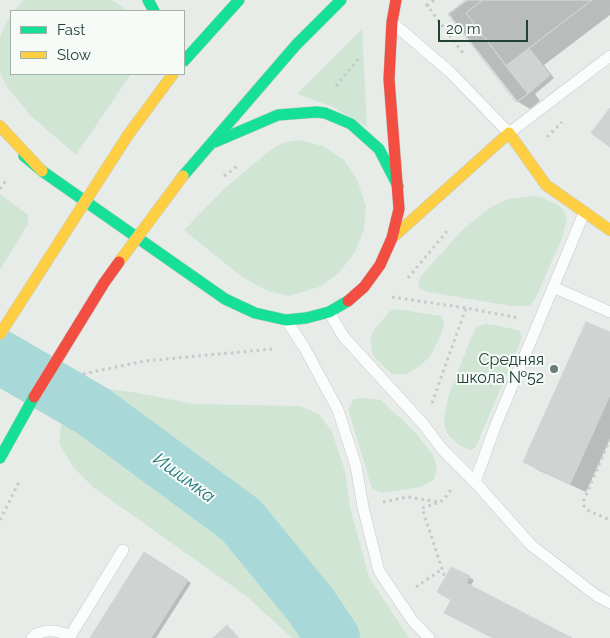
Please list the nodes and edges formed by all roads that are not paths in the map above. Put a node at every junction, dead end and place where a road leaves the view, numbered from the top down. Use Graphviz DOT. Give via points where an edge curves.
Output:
graph roads {
  1 [pos="239,0"];
  2 [pos="340,0"];
  3 [pos="396,0"];
  4 [pos="392,22"];
  5 [pos="610,56"];
  6 [pos="185,60"];
  7 [pos="172,75"];
  8 [pos="0,126"];
  9 [pos="510,133"];
  10 [pos="0,136"];
  11 [pos="209,144"];
  12 [pos="42,171"];
  13 [pos="398,186"];
  14 [pos="584,212"];
  15 [pos="610,230"];
  16 [pos="392,238"];
  17 [pos="553,287"];
  18 [pos="329,312"];
  19 [pos="610,312"];
  20 [pos="286,320"];
  21 [pos="0,334"];
  22 [pos="0,458"];
  23 [pos="474,482"];
  24 [pos="123,550"];
  25 [pos="610,603"];
  26 [pos="69,637"];
  27 [pos="32,638"];
  28 [pos="429,638"];
  1 -- 6 [label="main road"];
  2 -- 11 [label="main road"];
  3 -- 4 [label="main road"];
  4 -- 9 [label="lane" via="450,72"];
  4 -- 13 [label="main road" via="389,79"];
  5 -- 9 [label="lane"];
  7 -- 21 [label="main road, bridge" via="128,135"];
  8 -- 12 [label="main road"];
  9 -- 14 [label="main road" via="546,185"];
  9 -- 16 [label="main road"];
  10 -- 12 [label="main road"];
  11 -- 13 [label="main road" via="278,115 316,112 351,124 379,149"];
  11 -- 22 [label="main road, bridge" via="104,283"];
  12 -- 20 [label="main road" via="225,299 255,313"];
  13 -- 16 [label="main road" via="399,209"];
  14 -- 15 [label="main road"];
  14 -- 17 [label="lane"];
  16 -- 18 [label="main road" via="380,265 364,287 345,304"];
  17 -- 19 [label="lane"];
  17 -- 23 [label="lane"];
  18 -- 20 [label="main road"];
  18 -- 23 [label="lane" via="343,336"];
  20 -- 28 [label="lane" via="338,410 356,466 379,571 412,620"];
  23 -- 25 [label="lane" via="531,545"];
  24 -- 26 [label="lane"];
  26 -- 27 [label="lane" via="46,631"];
}
